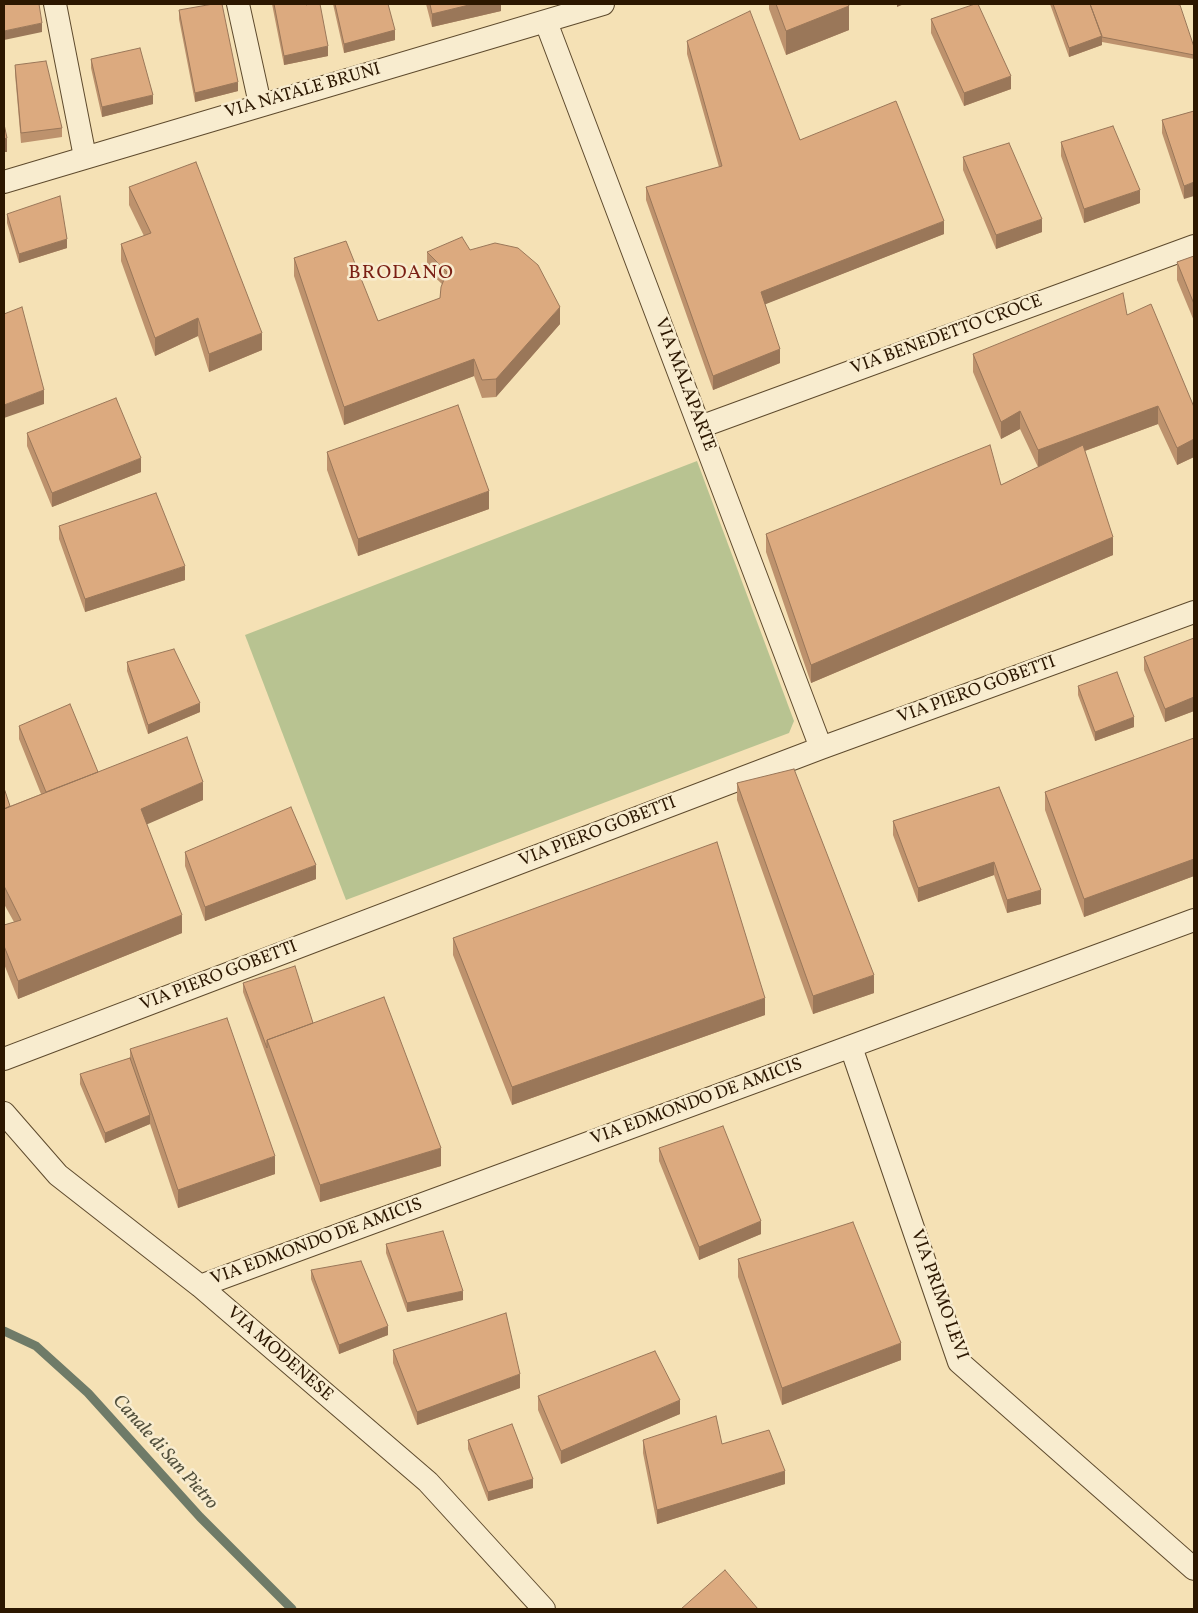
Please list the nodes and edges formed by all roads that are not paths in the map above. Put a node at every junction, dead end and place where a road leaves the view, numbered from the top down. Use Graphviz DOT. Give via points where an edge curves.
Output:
graph roads {
  1 [pos="55,4"];
  2 [pos="238,4"];
  3 [pos="588,6"];
  4 [pos="546,22"];
  5 [pos="260,104"];
  6 [pos="85,157"];
  7 [pos="4,182"];
  8 [pos="1194,246"];
  9 [pos="700,427"];
  10 [pos="1194,612"];
  11 [pos="821,748"];
  12 [pos="1194,920"];
  13 [pos="851,1047"];
  14 [pos="4,1059"];
  15 [pos="4,1113"];
  16 [pos="200,1286"];
  17 [pos="1194,1569"];
  18 [pos="544,1609"];
  1 -- 6 [label="street"];
  2 -- 5 [label="street"];
  3 -- 4 [label="street, VIA NATALE BRUNI"];
  4 -- 5 [label="street, VIA NATALE BRUNI"];
  4 -- 9 [label="street, VIA MALAPARTE"];
  5 -- 6 [label="street, VIA NATALE BRUNI"];
  6 -- 7 [label="street, VIA NATALE BRUNI"];
  8 -- 9 [label="street, VIA BENEDETTO CROCE"];
  9 -- 11 [label="street, VIA MALAPARTE"];
  10 -- 11 [label="street, VIA PIERO GOBETTI"];
  11 -- 14 [label="street, VIA PIERO GOBETTI"];
  12 -- 13 [label="street, VIA EDMONDO DE AMICIS"];
  13 -- 16 [label="street, VIA EDMONDO DE AMICIS"];
  13 -- 17 [label="street, VIA PRIMO LEVI" via="959,1362"];
  15 -- 16 [label="street, VIA MODENESE" via="58,1175"];
  16 -- 18 [label="street, VIA MODENESE" via="428,1482"];
}
